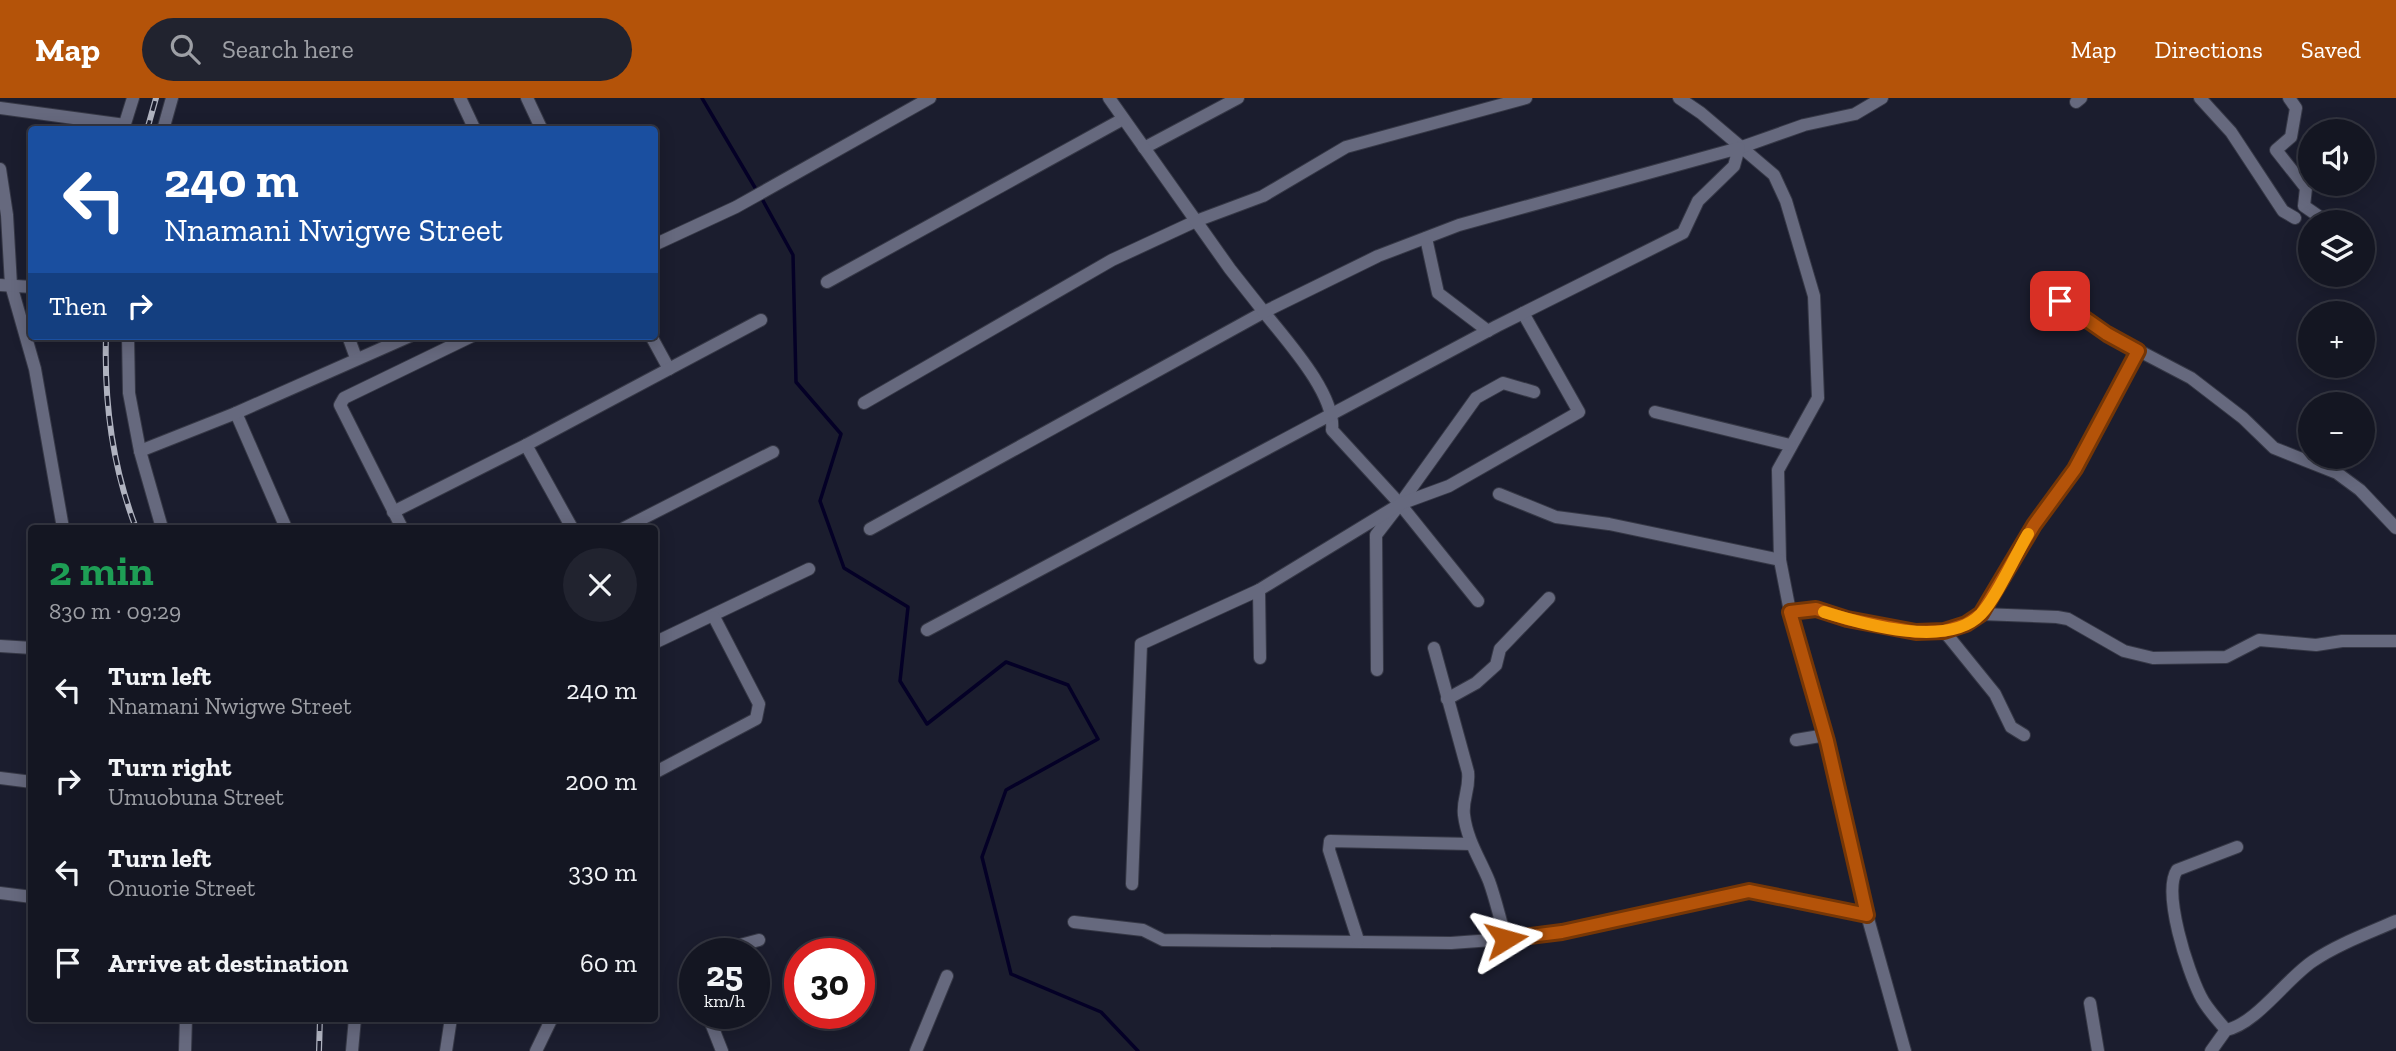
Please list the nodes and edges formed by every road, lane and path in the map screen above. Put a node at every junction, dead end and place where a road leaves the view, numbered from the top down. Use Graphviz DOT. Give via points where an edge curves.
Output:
graph roads {
  1 [pos="133,98"];
  2 [pos="172,98"];
  3 [pos="460,98"];
  4 [pos="527,98"];
  5 [pos="930,98"];
  6 [pos="1109,98"];
  7 [pos="1238,98"];
  8 [pos="1526,98"];
  9 [pos="1679,98"];
  10 [pos="1882,98"];
  11 [pos="2200,98"];
  12 [pos="2289,98"];
  13 [pos="1222,103"];
  14 [pos="0,108"];
  15 [pos="1123,119"];
  16 [pos="117,126"];
  17 [pos="124,126"];
  18 [pos="164,126"];
  19 [pos="473,126"];
  20 [pos="540,126"];
  21 [pos="1144,148"];
  22 [pos="1739,148"];
  23 [pos="0,169"];
  24 [pos="2310,210"];
  25 [pos="2295,218"];
  26 [pos="1196,221"];
  27 [pos="1426,238"];
  28 [pos="658,243"];
  29 [pos="827,282"];
  30 [pos="5,285"];
  31 [pos="28,287"];
  32 [pos="2060,301"];
  33 [pos="1264,312"];
  34 [pos="1523,313"];
  35 [pos="761,320"];
  36 [pos="1488,331"];
  37 [pos="128,340"];
  38 [pos="349,340"];
  39 [pos="400,340"];
  40 [pos="464,340"];
  41 [pos="653,340"];
  42 [pos="2138,351"];
  43 [pos="356,358"];
  44 [pos="669,369"];
  45 [pos="1534,392"];
  46 [pos="864,403"];
  47 [pos="1655,412"];
  48 [pos="236,413"];
  49 [pos="1334,415"];
  50 [pos="527,445"];
  51 [pos="1790,445"];
  52 [pos="139,451"];
  53 [pos="774,452"];
  54 [pos="1499,494"];
  55 [pos="1400,504"];
  56 [pos="393,512"];
  57 [pos="62,525"];
  58 [pos="161,525"];
  59 [pos="285,525"];
  60 [pos="400,525"];
  61 [pos="570,525"];
  62 [pos="630,525"];
  63 [pos="2396,528"];
  64 [pos="870,529"];
  65 [pos="1780,559"];
  66 [pos="809,569"];
  67 [pos="1259,590"];
  68 [pos="1549,598"];
  69 [pos="1478,601"];
  70 [pos="1790,612"];
  71 [pos="1981,614"];
  72 [pos="714,617"];
  73 [pos="927,629"];
  74 [pos="1944,631"];
  75 [pos="658,641"];
  76 [pos="2396,641"];
  77 [pos="0,646"];
  78 [pos="28,648"];
  79 [pos="1434,648"];
  80 [pos="1260,658"];
  81 [pos="1377,670"];
  82 [pos="1447,699"];
  83 [pos="1826,735"];
  84 [pos="2024,736"];
  85 [pos="1796,740"];
  86 [pos="658,771"];
  87 [pos="0,778"];
  88 [pos="28,782"];
  89 [pos="1471,844"];
  90 [pos="2237,847"];
  91 [pos="1132,884"];
  92 [pos="0,893"];
  93 [pos="28,896"];
  94 [pos="1867,915"];
  95 [pos="2396,921"];
  96 [pos="1074,922"];
  97 [pos="1506,939"];
  98 [pos="1358,940"];
  99 [pos="947,976"];
  100 [pos="2090,1003"];
  101 [pos="186,1022"];
  102 [pos="355,1022"];
  103 [pos="450,1022"];
  104 [pos="550,1022"];
  105 [pos="713,1029"];
  106 [pos="2226,1030"];
  107 [pos="185,1051"];
  108 [pos="352,1051"];
  109 [pos="446,1051"];
  110 [pos="536,1051"];
  111 [pos="722,1051"];
  112 [pos="916,1051"];
  113 [pos="1905,1051"];
  114 [pos="2098,1051"];
  115 [pos="2211,1051"];
  1 -- 17 [label="street"];
  2 -- 18 [label="street"];
  3 -- 19 [label="street"];
  4 -- 20 [label="street"];
  5 -- 28 [label="street" via="736,207"];
  6 -- 15 [label="street"];
  7 -- 13 [label="street"];
  8 -- 26 [label="street" via="1346,147 1263,196"];
  9 -- 22 [label="street"];
  10 -- 22 [label="street" via="1855,114 1804,125"];
  11 -- 25 [label="street" via="2231,132 2283,211"];
  12 -- 24 [label="street" via="2296,108 2291,137 2276,150 2306,188 2304,206"];
  13 -- 21 [label="street"];
  14 -- 16 [label="street"];
  15 -- 21 [label="street"];
  15 -- 29 [label="street"];
  21 -- 26 [label="street"];
  22 -- 27 [label="street"];
  22 -- 34 [label="street" via="1734,166 1698,201 1683,233"];
  22 -- 51 [label="street" via="1773,175 1786,201 1814,296 1818,398"];
  23 -- 30 [label="street" via="7,215"];
  26 -- 33 [label="street"];
  26 -- 46 [label="street" via="1112,260"];
  27 -- 33 [label="street" via="1378,256"];
  27 -- 36 [label="street" via="1438,293"];
  30 -- 31 [label="street"];
  30 -- 57 [label="street" via="35,369"];
  32 -- 42 [label="street"];
  33 -- 49 [label="street" via="1304,363"];
  33 -- 64 [label="street"];
  34 -- 36 [label="street"];
  34 -- 55 [label="street" via="1579,412 1449,486"];
  35 -- 44 [label="street"];
  36 -- 49 [label="street"];
  37 -- 52 [label="street" via="129,393"];
  38 -- 43 [label="street"];
  39 -- 43 [label="street"];
  40 -- 56 [label="street" via="344,398 341,405"];
  41 -- 44 [label="street"];
  42 -- 63 [label="street" via="2191,378 2274,448 2337,473"];
  42 -- 71 [label="street" via="2075,469 2034,525"];
  43 -- 48 [label="street"];
  44 -- 50 [label="street"];
  45 -- 55 [label="street" via="1503,383 1476,398"];
  47 -- 51 [label="street"];
  48 -- 52 [label="street"];
  48 -- 59 [label="street"];
  49 -- 55 [label="street" via="1332,430"];
  49 -- 73 [label="street"];
  50 -- 56 [label="street"];
  50 -- 61 [label="street"];
  51 -- 65 [label="street" via="1776,485"];
  52 -- 58 [label="street"];
  53 -- 62 [label="street"];
  54 -- 65 [label="street" via="1556,517"];
  55 -- 67 [label="street"];
  55 -- 69 [label="street"];
  55 -- 81 [label="street" via="1376,535"];
  56 -- 60 [label="street"];
  65 -- 70 [label="street"];
  66 -- 72 [label="street"];
  67 -- 80 [label="street"];
  67 -- 91 [label="street" via="1141,644"];
  68 -- 82 [label="street" via="1500,649 1496,665"];
  70 -- 74 [label="street" via="1816,609 1894,629"];
  70 -- 83 [label="street"];
  71 -- 74 [label="street"];
  71 -- 76 [label="street" via="2068,619 2124,651 2153,658 2226,657 2259,640 2316,645"];
  72 -- 75 [label="street"];
  72 -- 86 [label="street" via="759,704 756,719"];
  74 -- 84 [label="street" via="1995,694 2011,727"];
  77 -- 78 [label="street"];
  79 -- 82 [label="street"];
  82 -- 89 [label="street" via="1468,772 1470,788 1463,811"];
  83 -- 85 [label="street"];
  83 -- 94 [label="street"];
  87 -- 88 [label="street"];
  89 -- 97 [label="street" via="1489,881"];
  89 -- 98 [label="street" via="1330,841"];
  90 -- 106 [label="street" via="2177,870 2172,885 2182,951 2200,996"];
  92 -- 93 [label="street"];
  94 -- 97 [label="street" via="1749,891 1562,932"];
  94 -- 113 [label="street"];
  95 -- 106 [label="street" via="2314,960 2241,1027"];
  96 -- 98 [label="street" via="1143,930 1164,940"];
  97 -- 98 [label="street" via="1451,943"];
  99 -- 112 [label="street"];
  100 -- 114 [label="street"];
  101 -- 107 [label="street"];
  102 -- 108 [label="street"];
  103 -- 109 [label="street"];
  104 -- 110 [label="street"];
  105 -- 111 [label="street"];
  106 -- 115 [label="street"];
}
